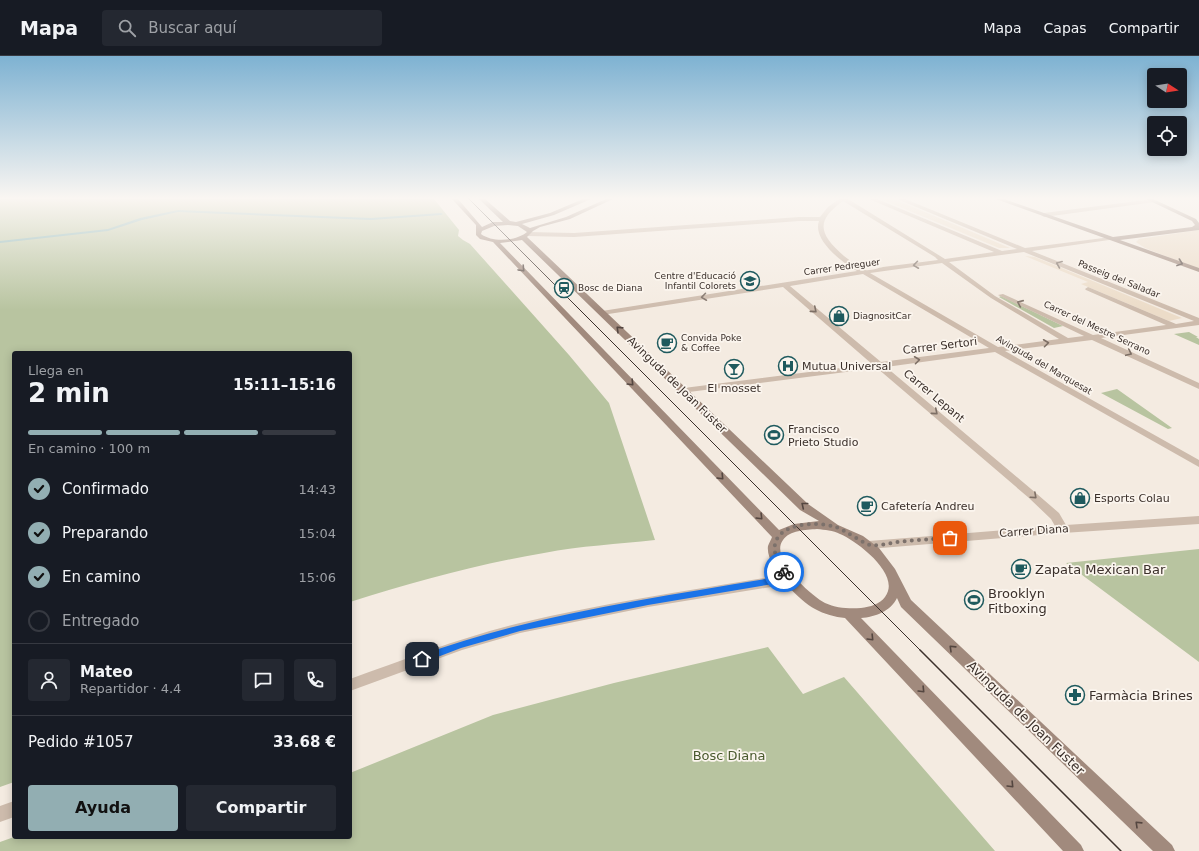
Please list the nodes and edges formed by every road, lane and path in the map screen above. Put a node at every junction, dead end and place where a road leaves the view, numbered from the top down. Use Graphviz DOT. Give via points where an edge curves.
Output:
graph roads {
  1 [pos="479,236"];
  2 [pos="521,236"];
  3 [pos="529,236"];
  4 [pos="824,236"];
  5 [pos="903,236"];
  6 [pos="961,236"];
  7 [pos="990,236"];
  8 [pos="1104,236"];
  9 [pos="1139,236"];
  10 [pos="1109,238"];
  11 [pos="495,240"];
  12 [pos="1024,250"];
  13 [pos="1001,253"];
  14 [pos="944,261"];
  15 [pos="1199,270"];
  16 [pos="864,272"];
  17 [pos="785,285"];
  18 [pos="1088,289"];
  19 [pos="986,290"];
  20 [pos="602,312"];
  21 [pos="1199,322"];
  22 [pos="1175,326"];
  23 [pos="1094,337"];
  24 [pos="1066,340"];
  25 [pos="996,349"];
  26 [pos="878,365"];
  27 [pos="1199,386"];
  28 [pos="684,391"];
  29 [pos="1199,464"];
  30 [pos="1199,520"];
  31 [pos="836,527"];
  32 [pos="1063,529"];
  33 [pos="778,536"];
  34 [pos="869,545"];
  35 [pos="789,578"];
  36 [pos="894,578"];
  37 [pos="848,613"];
  38 [pos="352,684"];
  39 [pos="12,810"];
  40 [pos="0,814"];
  41 [pos="1074,851"];
  42 [pos="1166,851"];
  1 -- 11 [label="main road"];
  2 -- 11 [label="main road" via="510,240"];
  3 -- 20 [label="main road, Avinguda de Joan Fuster"];
  4 -- 16 [label="street, Avinguda del Marquesat" via="843,258"];
  5 -- 14 [label="street, Carrer del Mestre Serrano"];
  6 -- 13 [label="street"];
  7 -- 12 [label="street, Passeig del Saladar"];
  8 -- 10 [label="main road"];
  9 -- 10 [label="main road"];
  10 -- 12 [label="street, Carrer Pedreguer"];
  10 -- 15 [label="main road, one-way"];
  11 -- 33 [label="main road, one-way"];
  12 -- 13 [label="street, Carrer Pedreguer"];
  21 -- 12 [label="street, Passeig del Saladar, one-way"];
  13 -- 14 [label="street, Carrer Pedreguer"];
  14 -- 16 [label="street, Carrer Pedreguer, one-way"];
  14 -- 19 [label="street, Carrer del Mestre Serrano"];
  16 -- 17 [label="street, Carrer Pedreguer"];
  16 -- 25 [label="street, Avinguda del Marquesat"];
  17 -- 20 [label="street, Carrer Pedreguer, one-way"];
  17 -- 26 [label="street, Carrer Lepant, one-way"];
  18 -- 22 [label="street, Passeig del Saladar"];
  23 -- 19 [label="street, Carrer del Mestre Serrano, one-way"];
  19 -- 24 [label="street, Carrer del Mestre Serrano"];
  28 -- 20 [label="main road, Avinguda de Joan Fuster, one-way"];
  21 -- 22 [label="street, Carrer Sertori"];
  22 -- 23 [label="street, Carrer Sertori"];
  23 -- 24 [label="street, Carrer Sertori"];
  23 -- 27 [label="street, Carrer del Mestre Serrano, one-way"];
  25 -- 24 [label="street, Carrer Sertori, one-way"];
  26 -- 25 [label="street, Carrer Sertori, one-way"];
  25 -- 29 [label="street, Avinguda del Marquesat"];
  26 -- 28 [label="street, Carrer Sertori"];
  26 -- 32 [label="street, Carrer Lepant, one-way" via="1033,496 1054,516"];
  31 -- 28 [label="main road, Avinguda de Joan Fuster, one-way" via="804,507"];
  30 -- 32 [label="street, Carrer Diana"];
  31 -- 33 [label="main road" via="812,524 796,526"];
  31 -- 34 [label="main road"];
  32 -- 34 [label="street, Carrer Diana"];
  33 -- 35 [label="main road" via="774,551 778,563"];
  34 -- 36 [label="main road"];
  35 -- 37 [label="main road" via="805,596 820,606"];
  35 -- 38 [label="street" via="648,602 513,630 460,645"];
  36 -- 37 [label="main road" via="890,601 879,609"];
  42 -- 36 [label="main road, Avinguda de Joan Fuster, one-way" via="906,603"];
  37 -- 41 [label="main road, one-way"];
  39 -- 40 [label="street"];
}
